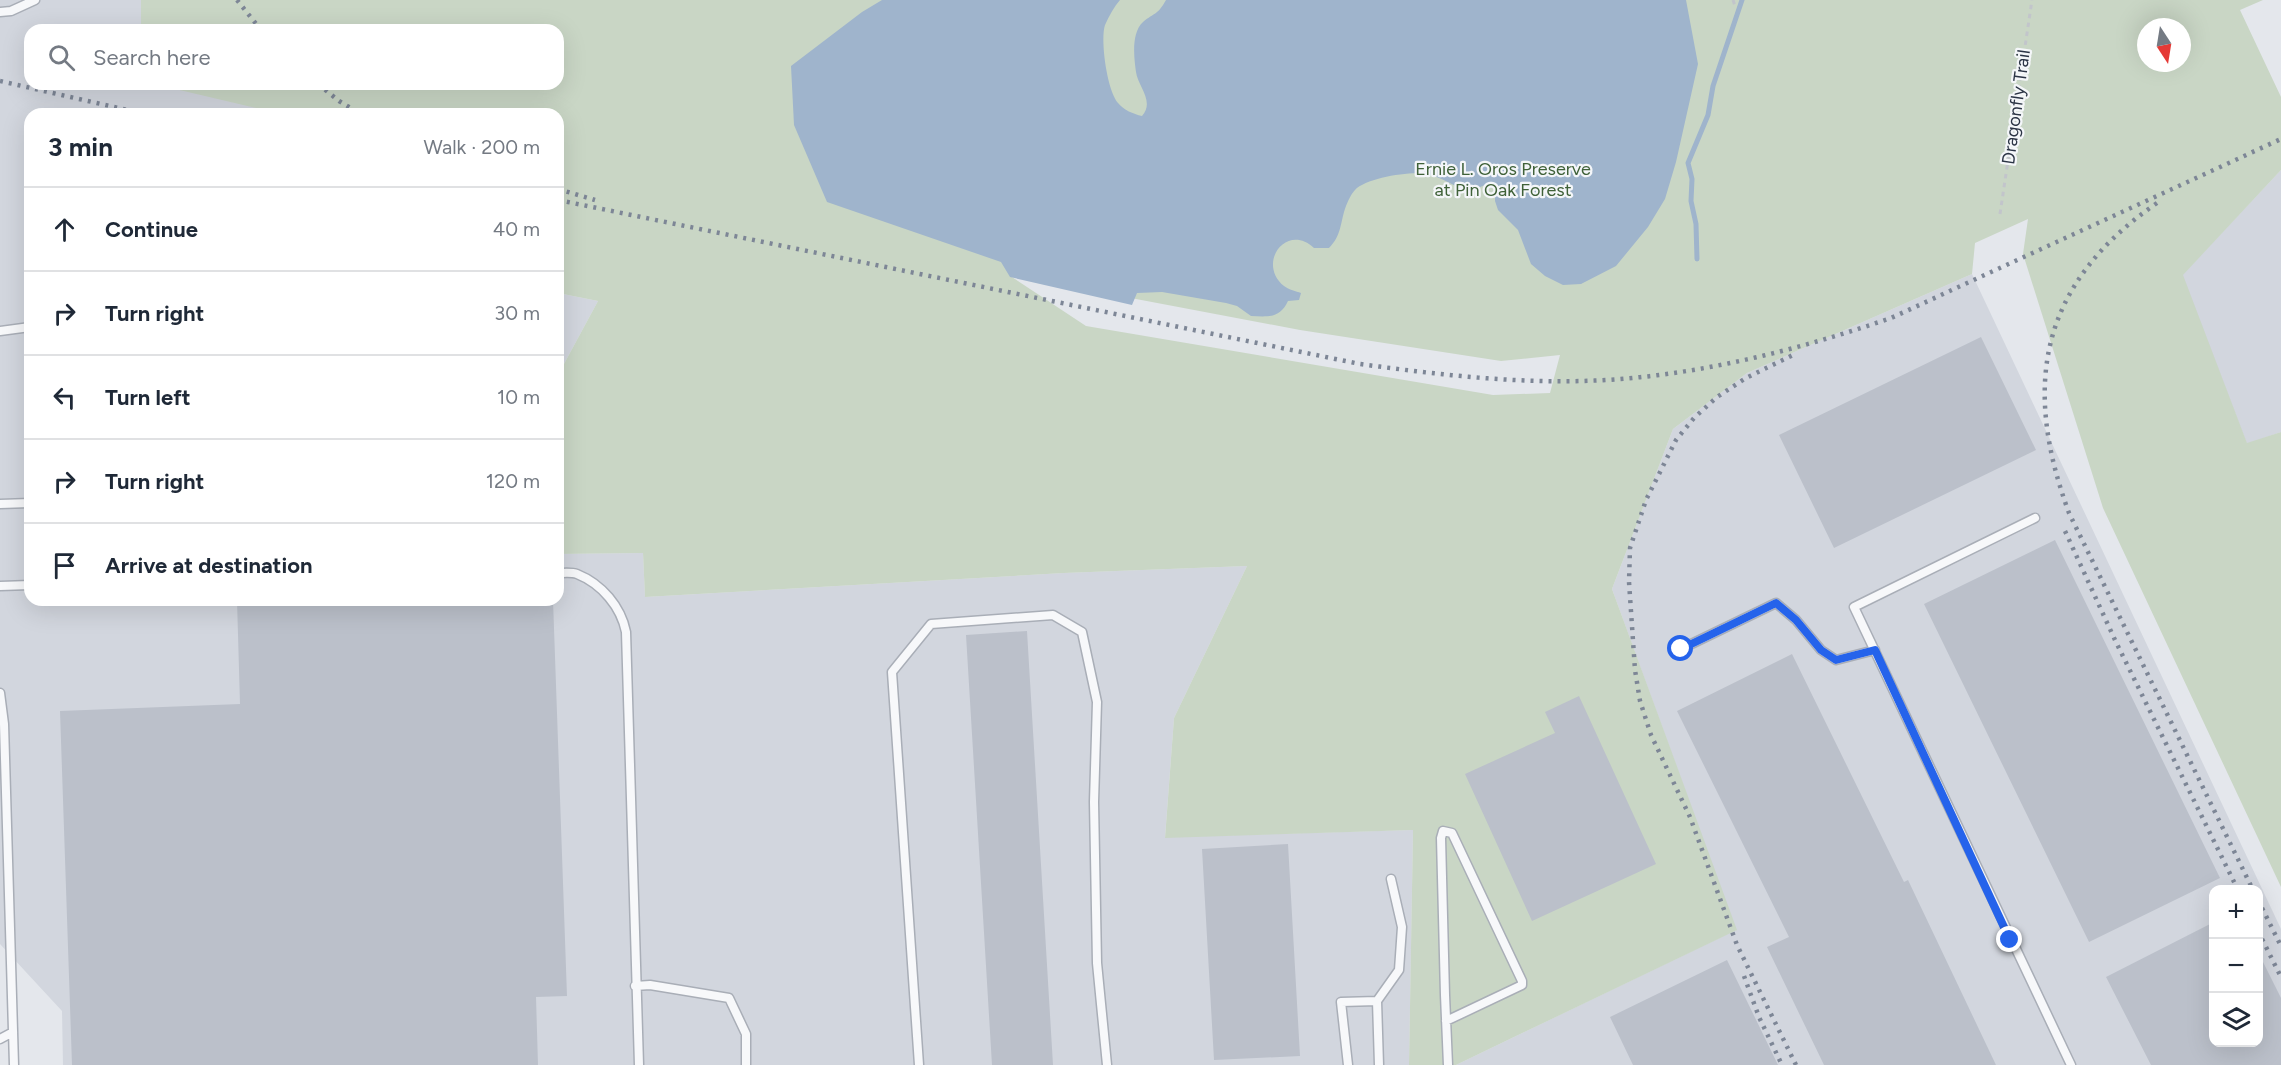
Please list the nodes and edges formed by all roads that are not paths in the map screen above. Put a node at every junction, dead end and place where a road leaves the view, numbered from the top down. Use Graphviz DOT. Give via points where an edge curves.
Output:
graph roads {
  1 [pos="35,0"];
  2 [pos="0,12"];
  3 [pos="24,328"];
  4 [pos="0,331"];
  5 [pos="24,503"];
  6 [pos="0,504"];
  7 [pos="2035,518"];
  8 [pos="564,573"];
  9 [pos="24,585"];
  10 [pos="0,586"];
  11 [pos="1681,649"];
  12 [pos="1875,650"];
  13 [pos="0,693"];
  14 [pos="1391,879"];
  15 [pos="635,986"];
  16 [pos="1377,1001"];
  17 [pos="1446,1021"];
  18 [pos="13,1032"];
  19 [pos="0,1039"];
  20 [pos="14,1065"];
  21 [pos="639,1065"];
  22 [pos="746,1065"];
  23 [pos="919,1065"];
  24 [pos="1107,1065"];
  25 [pos="1347,1065"];
  26 [pos="1379,1065"];
  27 [pos="1448,1065"];
  28 [pos="2071,1065"];
  1 -- 2 [label="lane"];
  3 -- 4 [label="lane"];
  5 -- 6 [label="lane"];
  7 -- 12 [label="lane" via="1854,607"];
  8 -- 15 [label="lane" via="576,574 603,590 623,618 626,632"];
  9 -- 10 [label="lane"];
  11 -- 12 [label="lane" via="1776,603 1821,650 1836,660"];
  12 -- 28 [label="lane"];
  13 -- 18 [label="lane"];
  14 -- 16 [label="lane" via="1402,927 1399,970"];
  15 -- 21 [label="lane"];
  15 -- 22 [label="lane" via="729,998 746,1034"];
  16 -- 25 [label="lane" via="1341,1002"];
  16 -- 26 [label="lane"];
  17 -- 17 [label="lane" via="1441,838 1447,830 1452,833 1522,985"];
  17 -- 27 [label="lane"];
  18 -- 19 [label="lane"];
  18 -- 20 [label="lane"];
  23 -- 24 [label="lane" via="892,672 931,624 1053,615 1082,632 1097,702 1097,963"];
}
